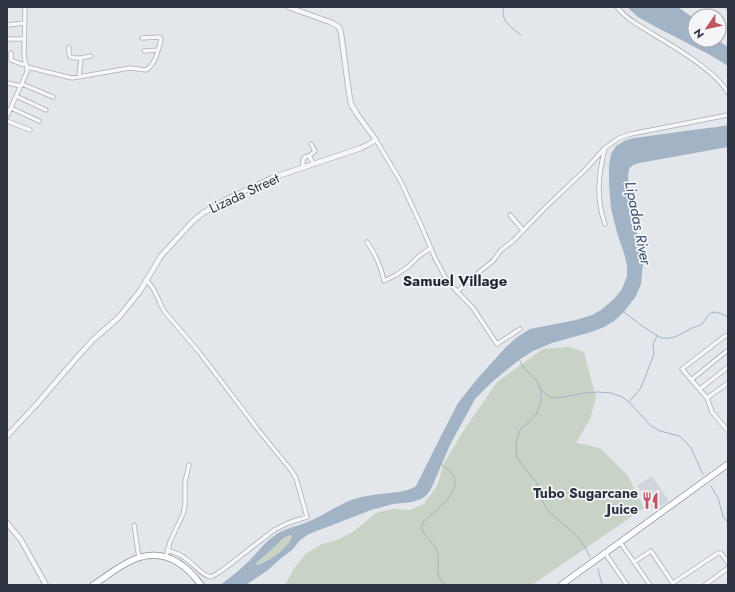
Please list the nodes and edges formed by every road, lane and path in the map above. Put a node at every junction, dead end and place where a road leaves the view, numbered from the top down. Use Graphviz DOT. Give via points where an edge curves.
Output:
graph roads {
  1 [pos="25,7"];
  2 [pos="288,7"];
  3 [pos="617,7"];
  4 [pos="301,9"];
  5 [pos="25,24"];
  6 [pos="7,25"];
  7 [pos="142,38"];
  8 [pos="7,39"];
  9 [pos="24,39"];
  10 [pos="69,47"];
  11 [pos="158,50"];
  12 [pos="144,51"];
  13 [pos="11,53"];
  14 [pos="91,56"];
  15 [pos="80,58"];
  16 [pos="26,65"];
  17 [pos="79,77"];
  18 [pos="7,82"];
  19 [pos="21,85"];
  20 [pos="728,93"];
  21 [pos="16,96"];
  22 [pos="53,98"];
  23 [pos="11,108"];
  24 [pos="46,110"];
  25 [pos="728,115"];
  26 [pos="7,116"];
  27 [pos="7,121"];
  28 [pos="39,121"];
  29 [pos="30,130"];
  30 [pos="376,140"];
  31 [pos="311,144"];
  32 [pos="605,148"];
  33 [pos="309,156"];
  34 [pos="314,164"];
  35 [pos="303,167"];
  36 [pos="510,215"];
  37 [pos="605,224"];
  38 [pos="523,230"];
  39 [pos="367,242"];
  40 [pos="431,248"];
  41 [pos="146,280"];
  42 [pos="457,292"];
  43 [pos="520,329"];
  44 [pos="728,336"];
  45 [pos="728,350"];
  46 [pos="728,367"];
  47 [pos="691,380"];
  48 [pos="728,383"];
  49 [pos="700,389"];
  50 [pos="707,398"];
  51 [pos="728,431"];
  52 [pos="7,436"];
  53 [pos="728,464"];
  54 [pos="189,465"];
  55 [pos="7,523"];
  56 [pos="134,525"];
  57 [pos="620,542"];
  58 [pos="168,550"];
  59 [pos="605,553"];
  60 [pos="166,557"];
  61 [pos="139,558"];
  62 [pos="634,562"];
  63 [pos="728,563"];
  64 [pos="728,568"];
  65 [pos="674,584"];
  66 [pos="46,585"];
  67 [pos="93,585"];
  68 [pos="201,585"];
  69 [pos="561,585"];
  70 [pos="627,585"];
  71 [pos="650,585"];
  72 [pos="705,585"];
  1 -- 5 [label="street"];
  2 -- 4 [label="street"];
  3 -- 20 [label="street" via="626,18 698,63 720,82"];
  4 -- 30 [label="street" via="339,27 351,104"];
  5 -- 6 [label="street"];
  5 -- 9 [label="street"];
  7 -- 11 [label="street" via="160,37"];
  8 -- 9 [label="street"];
  9 -- 16 [label="street"];
  10 -- 15 [label="street" via="69,56"];
  11 -- 12 [label="street"];
  11 -- 17 [label="street" via="154,62 146,70 130,68"];
  13 -- 16 [label="street" via="12,60"];
  14 -- 15 [label="street"];
  15 -- 17 [label="street"];
  16 -- 17 [label="street" via="66,77"];
  16 -- 19 [label="street" via="27,72"];
  18 -- 19 [label="street"];
  19 -- 21 [label="street"];
  19 -- 22 [label="street"];
  21 -- 23 [label="street"];
  21 -- 24 [label="street"];
  23 -- 26 [label="street"];
  23 -- 28 [label="street"];
  25 -- 32 [label="street" via="631,134 619,138"];
  27 -- 29 [label="street"];
  30 -- 34 [label="street, Lizada Street"];
  30 -- 40 [label="street" via="400,182"];
  31 -- 33 [label="street" via="315,151"];
  32 -- 37 [label="street" via="599,193 601,214"];
  32 -- 38 [label="street"];
  33 -- 34 [label="street"];
  33 -- 35 [label="street" via="303,160"];
  34 -- 35 [label="street, Lizada Street"];
  35 -- 41 [label="street, Lizada Street" via="272,178 202,213 161,256"];
  36 -- 38 [label="street"];
  38 -- 42 [label="street" via="493,261"];
  39 -- 40 [label="street" via="379,263 384,281 409,266"];
  40 -- 42 [label="street" via="444,275"];
  41 -- 52 [label="street, Lizada Street" via="119,317 93,340"];
  41 -- 58 [label="street" via="154,288 164,311 291,470 296,478 307,517 274,530 211,577 205,575 186,558"];
  42 -- 43 [label="street" via="473,308 497,344"];
  44 -- 47 [label="street" via="682,369"];
  45 -- 47 [label="street"];
  46 -- 49 [label="street"];
  47 -- 49 [label="street"];
  48 -- 50 [label="street"];
  49 -- 50 [label="street"];
  50 -- 51 [label="street" via="712,412"];
  53 -- 57 [label="highway"];
  54 -- 58 [label="street" via="183,514"];
  55 -- 66 [label="street" via="21,540"];
  56 -- 61 [label="street"];
  57 -- 59 [label="highway"];
  57 -- 62 [label="street"];
  58 -- 60 [label="street"];
  59 -- 69 [label="highway"];
  59 -- 70 [label="street"];
  60 -- 61 [label="highway"];
  60 -- 68 [label="highway" via="181,564"];
  61 -- 67 [label="highway" via="116,569"];
  62 -- 65 [label="street" via="651,551"];
  62 -- 71 [label="street"];
  63 -- 65 [label="street" via="722,554 718,553"];
  64 -- 72 [label="street"];
}
